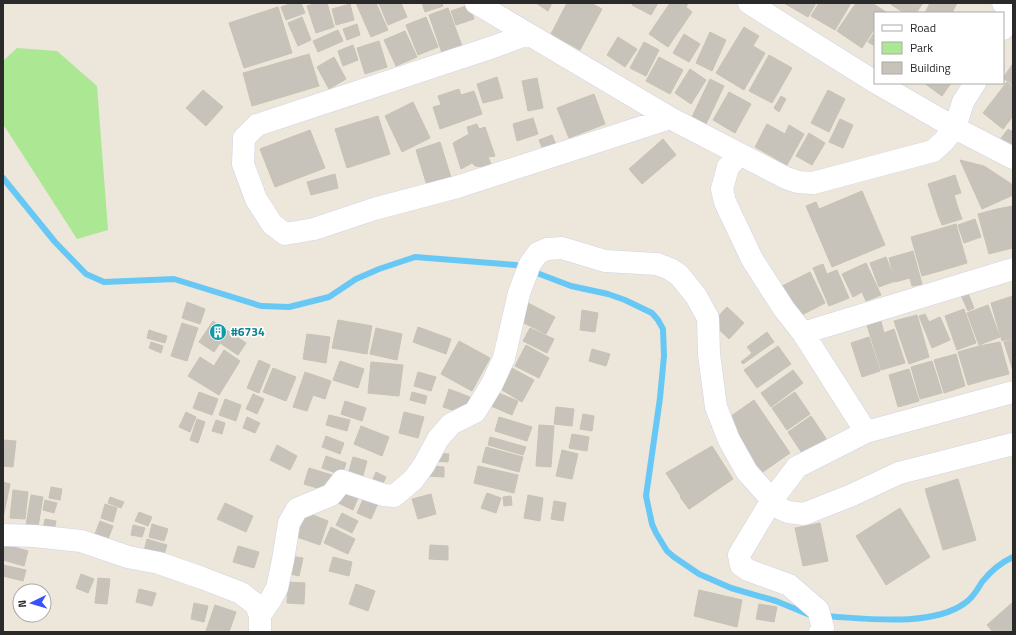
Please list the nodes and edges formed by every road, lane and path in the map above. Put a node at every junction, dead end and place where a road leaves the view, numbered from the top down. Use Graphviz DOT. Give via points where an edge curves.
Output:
graph roads {
  1 [pos="476,3"];
  2 [pos="749,3"];
  3 [pos="528,34"];
  4 [pos="874,81"];
  5 [pos="879,84"];
  6 [pos="974,84"];
  7 [pos="670,118"];
  8 [pos="955,128"];
  9 [pos="740,154"];
  10 [pos="1013,158"];
  11 [pos="1013,269"];
  12 [pos="803,333"];
  13 [pos="1013,392"];
  14 [pos="866,432"];
  15 [pos="1013,444"];
  16 [pos="772,500"];
  17 [pos="3,535"];
  18 [pos="820,623"];
  19 [pos="260,624"];
  1 -- 3 [label="street"];
  2 -- 4 [label="street"];
  3 -- 7 [label="street"];
  3 -- 7 [label="street" via="257,125 244,138 243,164 256,199 272,224 285,234 314,229 457,187"];
  5 -- 8 [label="street"];
  6 -- 8 [label="street" via="963,102"];
  7 -- 9 [label="street"];
  8 -- 9 [label="street" via="933,151 813,183 786,178"];
  8 -- 10 [label="street"];
  9 -- 12 [label="street" via="728,168 722,189 725,202 752,259 784,309"];
  11 -- 12 [label="street"];
  12 -- 14 [label="street"];
  13 -- 14 [label="street"];
  14 -- 16 [label="street" via="797,467"];
  15 -- 16 [label="street" via="900,473 804,514 781,509"];
  16 -- 18 [label="street" via="739,555 741,565 756,574 789,585"];
  16 -- 19 [label="street" via="747,472 729,440 716,407 709,354 708,318 696,296 679,275 657,264 605,261 562,248 547,248 538,253 530,264 504,358 475,412 451,424 438,439 413,480 394,496 342,481 331,495 297,509 288,523 284,560 276,588"];
  17 -- 19 [label="street" via="81,541 128,557 159,563 240,593 255,604"];
}
